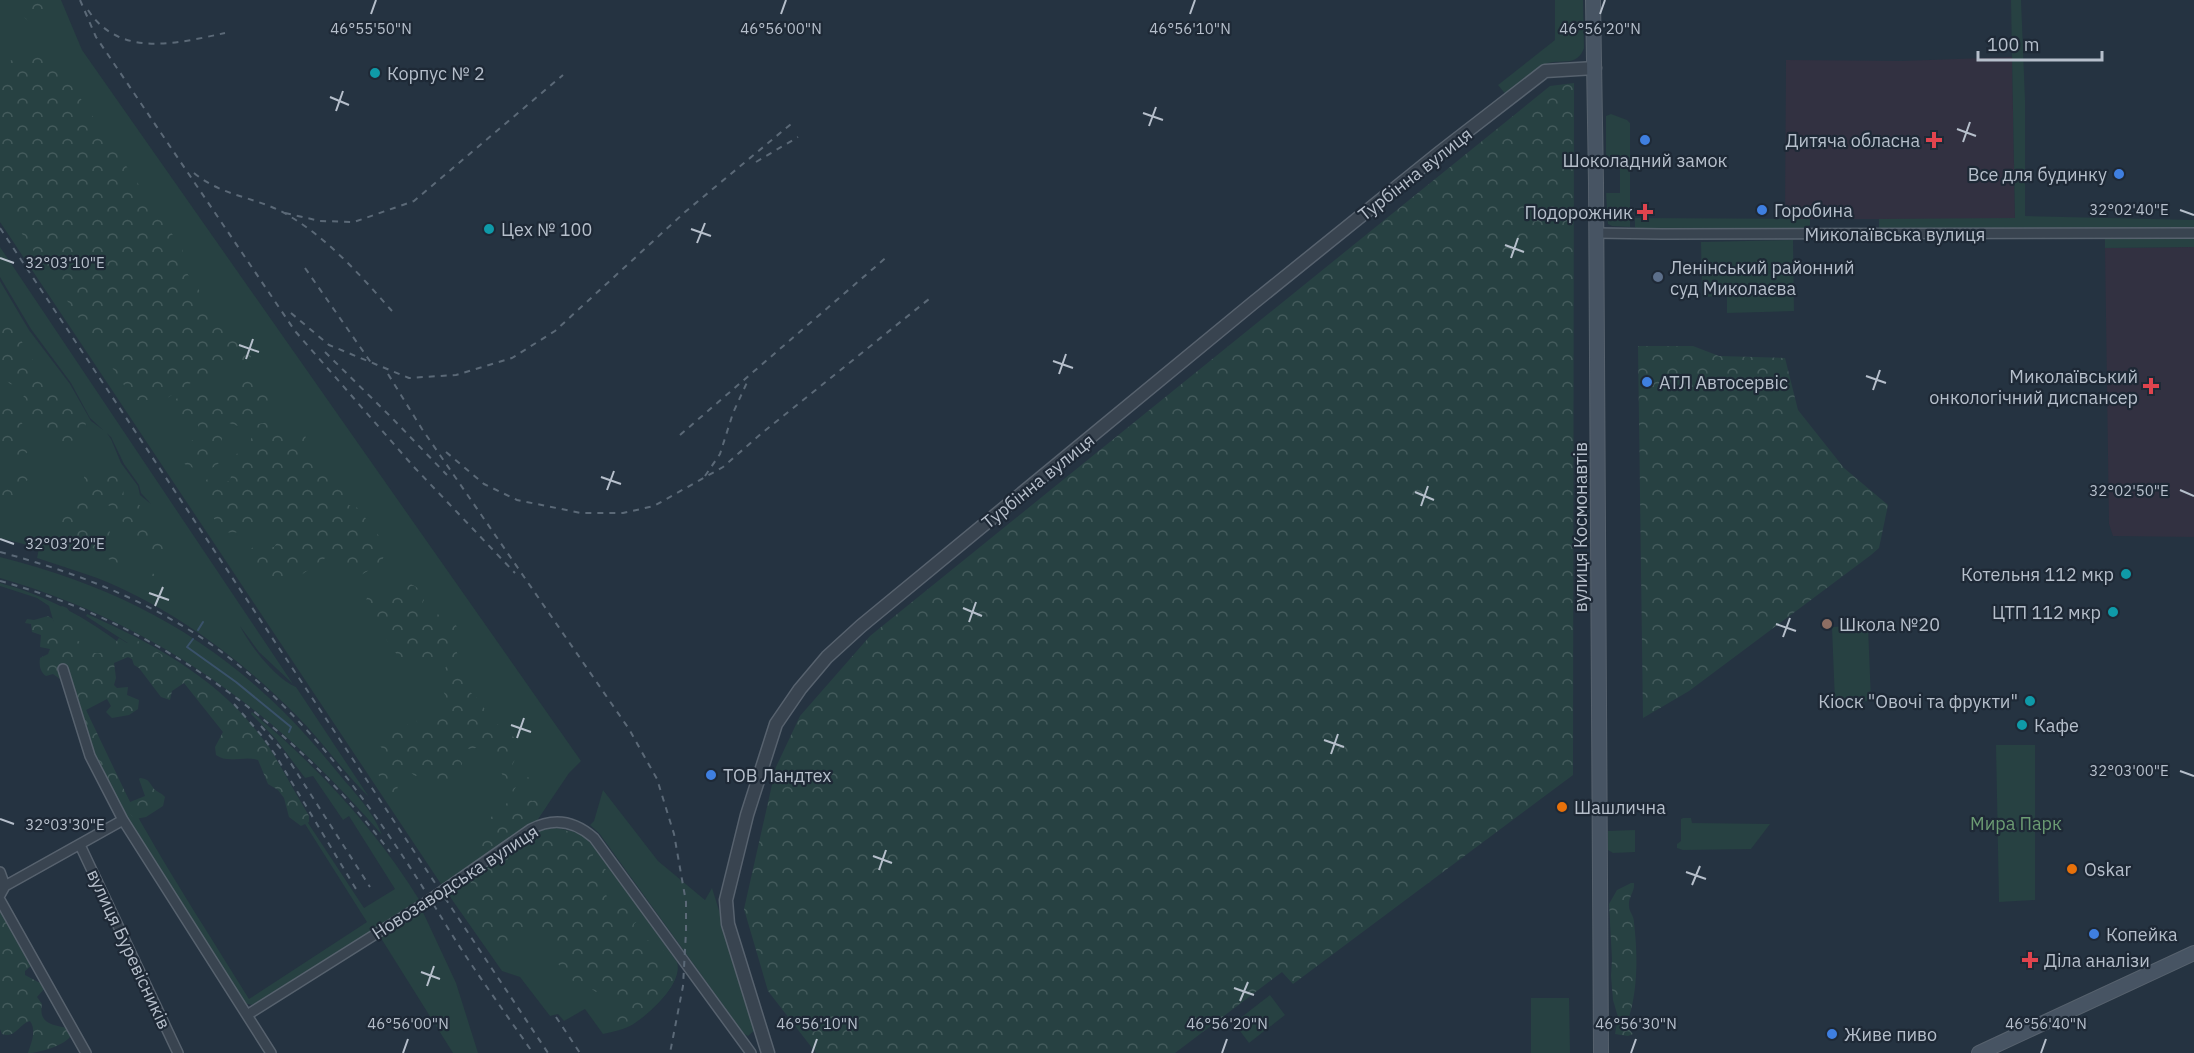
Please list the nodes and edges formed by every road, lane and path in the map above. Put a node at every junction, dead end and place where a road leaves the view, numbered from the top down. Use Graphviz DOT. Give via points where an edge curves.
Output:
graph roads {
  1 [pos="1593,0"];
  2 [pos="1594,68"];
  3 [pos="1596,233"];
  4 [pos="2194,233"];
  5 [pos="63,669"];
  6 [pos="123,820"];
  7 [pos="80,845"];
  8 [pos="0,872"];
  9 [pos="3,890"];
  10 [pos="0,900"];
  11 [pos="2194,953"];
  12 [pos="247,1015"];
  13 [pos="86,1053"];
  14 [pos="178,1053"];
  15 [pos="271,1053"];
  16 [pos="751,1053"];
  17 [pos="768,1053"];
  18 [pos="1601,1053"];
  19 [pos="1980,1053"];
  1 -- 2 [label="main road, вулиця Космонавтів"];
  2 -- 3 [label="main road, вулиця Космонавтів"];
  2 -- 17 [label="street, Турбінна вулиця" via="1545,71 1253,303 861,626 820,665 776,724 747,815 726,900 728,924"];
  3 -- 4 [label="street, Миколаївська вулиця"];
  3 -- 18 [label="main road, вулиця Космонавтів"];
  5 -- 6 [label="street" via="90,756"];
  6 -- 7 [label="street"];
  6 -- 12 [label="street"];
  7 -- 9 [label="street"];
  7 -- 14 [label="street, вулиця Буревісників"];
  8 -- 9 [label="street"];
  10 -- 13 [label="street"];
  11 -- 19 [label="main road"];
  12 -- 15 [label="street"];
  12 -- 16 [label="street, Новозаводська вулиця" via="425,903 531,829 570,822 594,838"];
}
